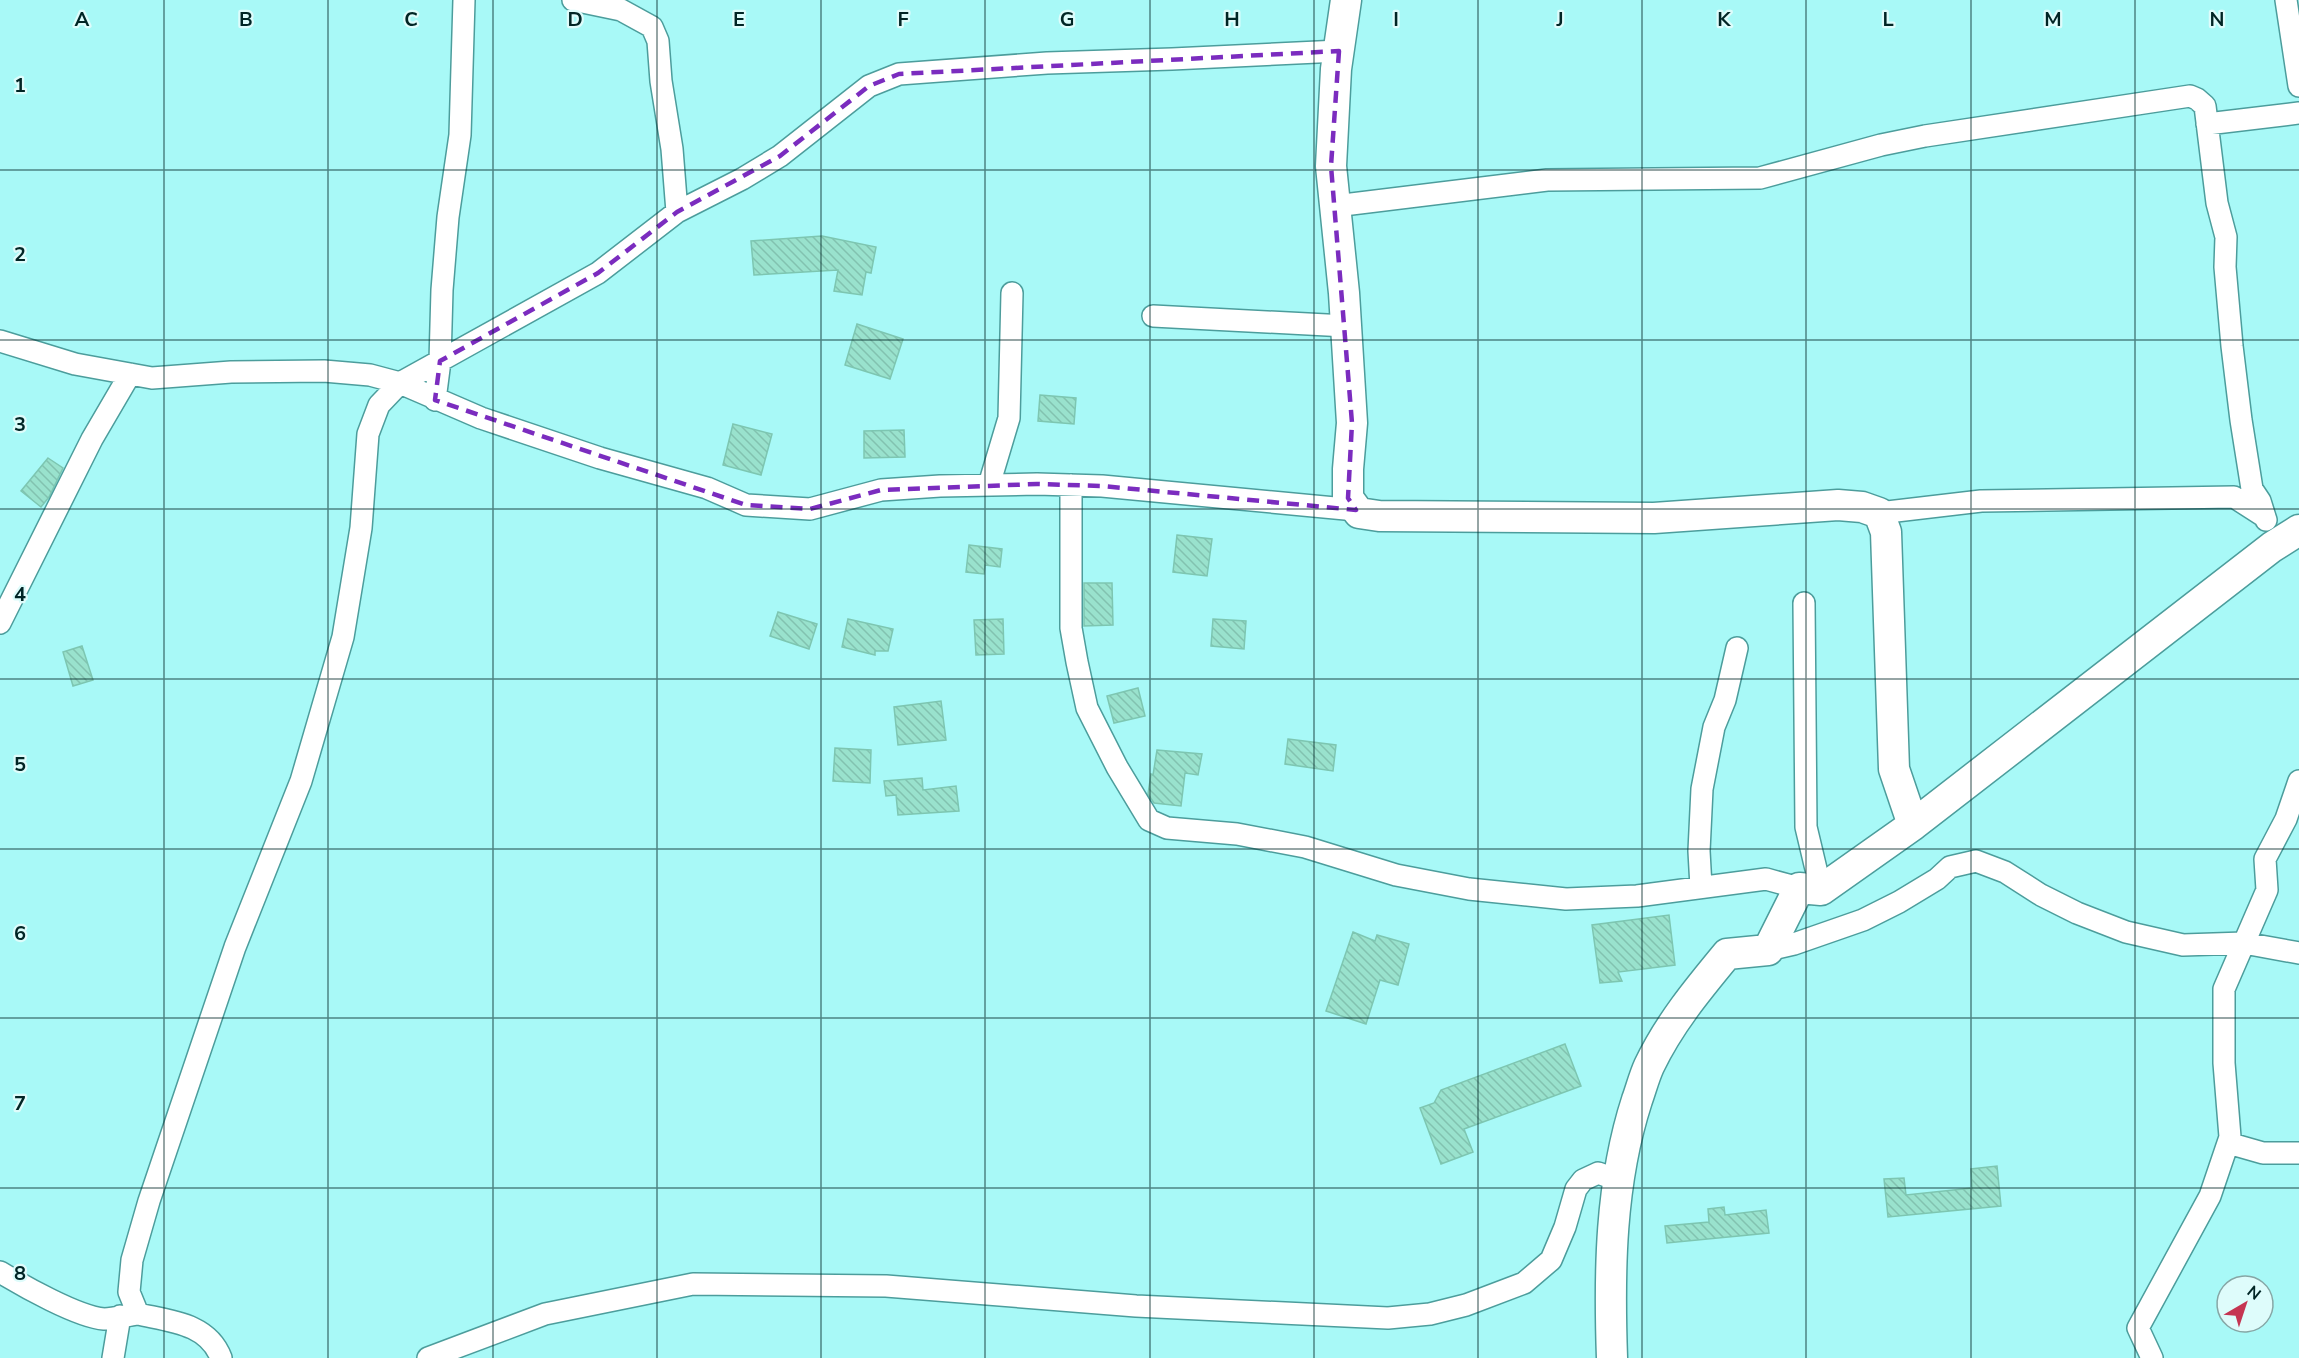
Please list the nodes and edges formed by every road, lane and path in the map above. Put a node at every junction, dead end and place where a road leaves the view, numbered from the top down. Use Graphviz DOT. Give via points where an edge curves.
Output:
graph roads {
  1 [pos="464,0"];
  2 [pos="573,0"];
  3 [pos="1346,0"];
  4 [pos="2286,0"];
  5 [pos="1339,51"];
  6 [pos="2299,86"];
  7 [pos="2299,113"];
  8 [pos="2207,124"];
  9 [pos="1335,206"];
  10 [pos="677,212"];
  11 [pos="1012,293"];
  12 [pos="1153,316"];
  13 [pos="1346,326"];
  14 [pos="0,340"];
  15 [pos="440,361"];
  16 [pos="130,374"];
  17 [pos="400,383"];
  18 [pos="435,400"];
  19 [pos="989,485"];
  20 [pos="1071,485"];
  21 [pos="1356,510"];
  22 [pos="1879,513"];
  23 [pos="2265,518"];
  24 [pos="2299,530"];
  25 [pos="2272,547"];
  26 [pos="1804,603"];
  27 [pos="0,623"];
  28 [pos="1737,648"];
  29 [pos="2299,782"];
  30 [pos="1913,825"];
  31 [pos="1701,887"];
  32 [pos="1810,889"];
  33 [pos="2244,943"];
  34 [pos="1768,950"];
  35 [pos="2299,953"];
  36 [pos="2228,1143"];
  37 [pos="2299,1153"];
  38 [pos="1618,1180"];
  39 [pos="0,1272"];
  40 [pos="129,1315"];
  41 [pos="113,1358"];
  42 [pos="221,1358"];
  43 [pos="428,1358"];
  44 [pos="1612,1358"];
  45 [pos="2152,1358"];
  1 -- 15 [label="street" via="460,135 448,217"];
  2 -- 10 [label="street" via="621,10 652,27 658,41"];
  3 -- 5 [label="street"];
  4 -- 6 [label="street"];
  5 -- 9 [label="street" via="1331,166"];
  5 -- 10 [label="street" via="1047,63 899,74 869,86 761,168"];
  7 -- 8 [label="street"];
  8 -- 9 [label="street" via="2205,106 2190,96 1925,136 1760,178 1547,180"];
  8 -- 23 [label="street" via="2217,203 2226,237 2225,267 2241,420 2252,489"];
  9 -- 13 [label="street"];
  10 -- 15 [label="street" via="598,273"];
  11 -- 19 [label="street" via="1009,418"];
  12 -- 13 [label="street"];
  13 -- 21 [label="street" via="1352,423 1348,498"];
  14 -- 16 [label="street" via="75,364"];
  15 -- 17 [label="street"];
  15 -- 18 [label="street"];
  16 -- 17 [label="street" via="152,378 324,371 370,375"];
  16 -- 27 [label="street" via="92,439"];
  17 -- 18 [label="street"];
  17 -- 40 [label="street" via="379,405 368,434 361,528 343,637 301,781 235,947 149,1201 132,1260"];
  18 -- 19 [label="street" via="600,458 707,488 746,505 810,509 881,490"];
  19 -- 20 [label="street"];
  20 -- 21 [label="street"];
  20 -- 31 [label="street" via="1071,628 1077,662 1088,708 1117,768 1149,820 1167,828 1237,834 1305,847 1396,875 1469,889 1566,898 1637,896"];
  21 -- 22 [label="street" via="1379,516 1654,518 1838,505"];
  22 -- 23 [label="street" via="1981,501 2234,497"];
  22 -- 30 [label="street" via="1886,532 1894,769"];
  23 -- 25 [label="street"];
  24 -- 25 [label="street"];
  25 -- 30 [label="street"];
  26 -- 32 [label="street"];
  28 -- 31 [label="street" via="1725,700 1714,727 1702,789"];
  29 -- 33 [label="street" via="2286,819 2265,859 2267,890"];
  30 -- 32 [label="street"];
  31 -- 32 [label="street" via="1766,879"];
  32 -- 34 [label="street"];
  33 -- 34 [label="street" via="2183,945 2126,932 2077,913 2005,872 1976,861 1950,867 1937,879 1863,920"];
  33 -- 35 [label="street"];
  33 -- 36 [label="street" via="2224,988"];
  34 -- 38 [label="street" via="1727,954 1672,1025 1649,1067"];
  36 -- 37 [label="street" via="2263,1153"];
  36 -- 45 [label="street" via="2210,1196 2138,1328"];
  38 -- 43 [label="street" via="1598,1173 1583,1180 1576,1189 1551,1260 1524,1283 1431,1314 1388,1318 1192,1308 886,1286 693,1284 545,1314"];
  38 -- 44 [label="street" via="1611,1268"];
  39 -- 40 [label="street" via="28,1289 104,1319"];
  40 -- 41 [label="street"];
  40 -- 42 [label="street" via="181,1322 200,1330"];
}
